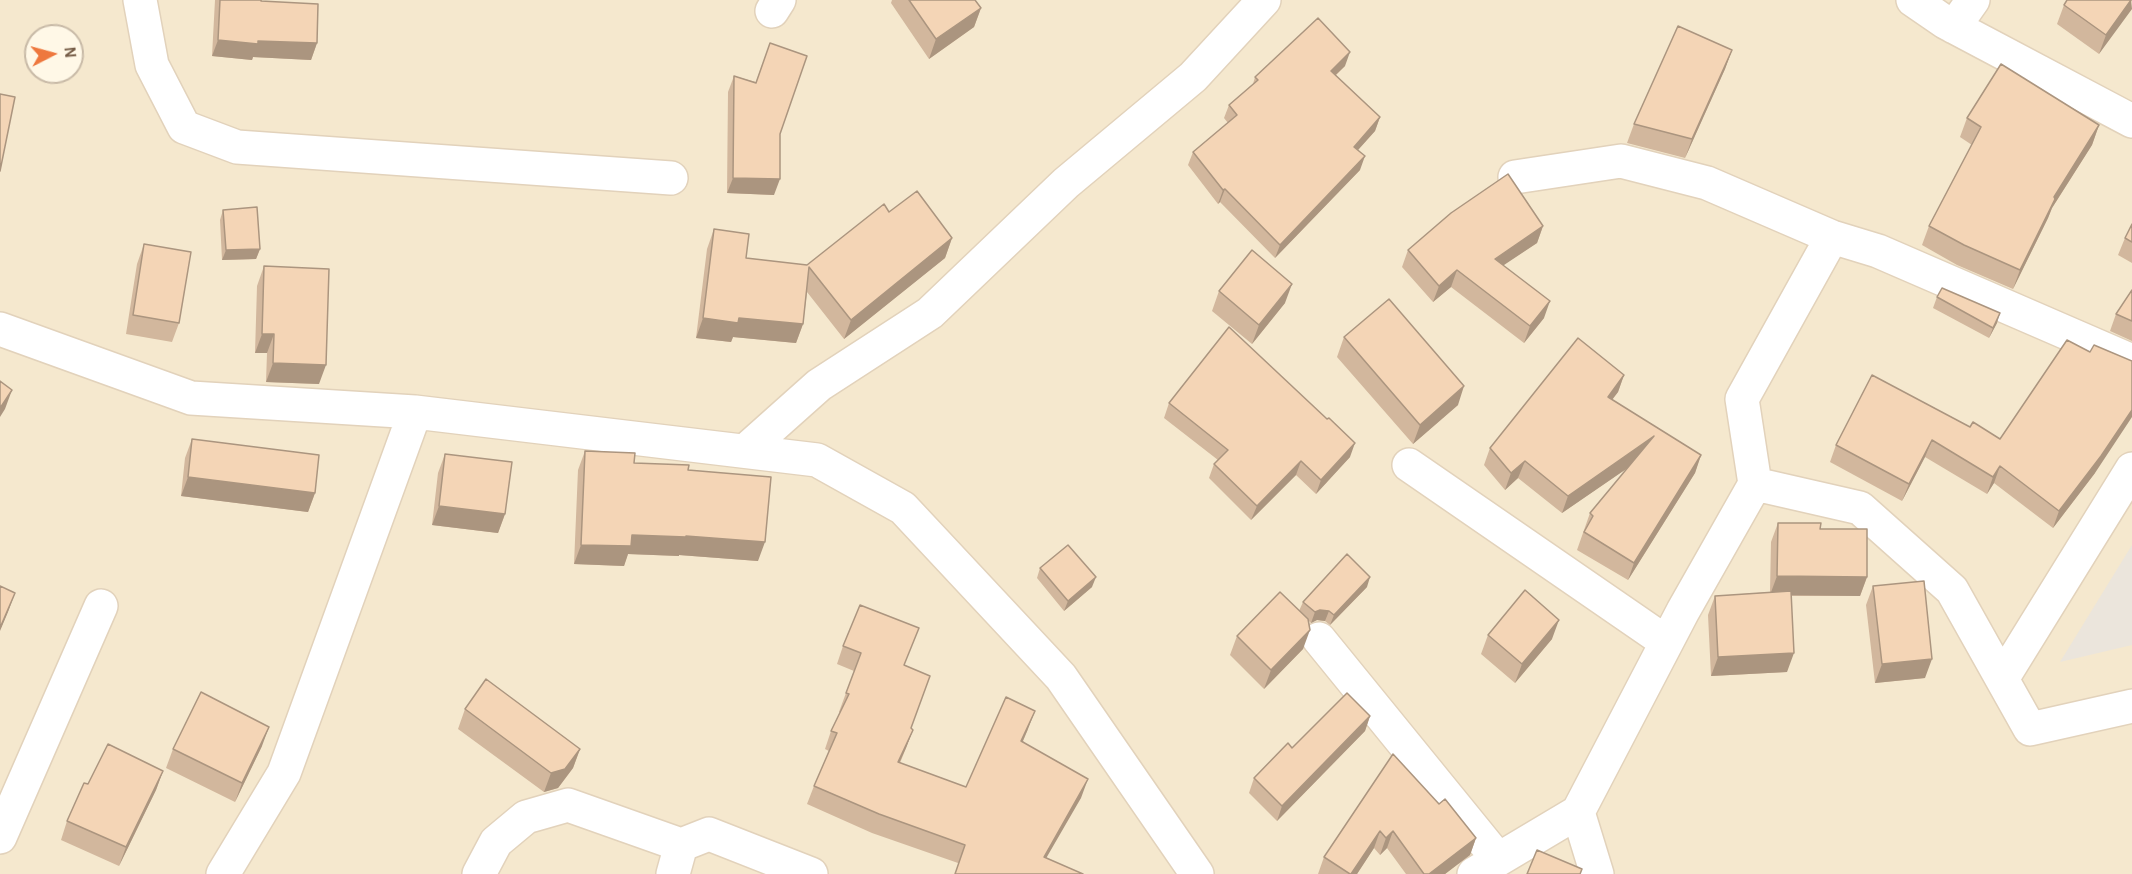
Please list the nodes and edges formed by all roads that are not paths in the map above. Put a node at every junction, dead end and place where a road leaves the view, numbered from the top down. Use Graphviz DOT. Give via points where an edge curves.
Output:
graph roads {
  1 [pos="140,0"];
  2 [pos="1264,0"];
  3 [pos="1913,0"];
  4 [pos="1973,0"];
  5 [pos="1954,27"];
  6 [pos="2130,117"];
  7 [pos="1515,177"];
  8 [pos="671,178"];
  9 [pos="1832,237"];
  10 [pos="0,329"];
  11 [pos="2132,361"];
  12 [pos="415,412"];
  13 [pos="745,451"];
  14 [pos="1409,465"];
  15 [pos="2132,469"];
  16 [pos="1755,484"];
  17 [pos="101,606"];
  18 [pos="1319,639"];
  19 [pos="1666,642"];
  20 [pos="2002,679"];
  21 [pos="2132,706"];
  22 [pos="1578,812"];
  23 [pos="0,837"];
  24 [pos="677,859"];
  25 [pos="1486,867"];
  26 [pos="223,874"];
  27 [pos="479,874"];
  28 [pos="811,874"];
  29 [pos="1197,874"];
  30 [pos="1598,874"];
  1 -- 8 [label="street" via="152,65 184,127 237,147"];
  2 -- 13 [label="street" via="1193,77 1066,183 930,313 819,385"];
  3 -- 5 [label="street"];
  4 -- 5 [label="street"];
  5 -- 6 [label="street"];
  7 -- 9 [label="street" via="1621,161 1707,183"];
  9 -- 11 [label="street" via="1878,251"];
  9 -- 16 [label="street" via="1742,399"];
  10 -- 12 [label="street" via="191,398"];
  12 -- 13 [label="street"];
  12 -- 26 [label="street" via="284,773"];
  13 -- 29 [label="street" via="817,459 903,508 1061,677"];
  14 -- 19 [label="street"];
  15 -- 20 [label="street"];
  16 -- 19 [label="street"];
  16 -- 20 [label="street" via="1860,508 1952,590"];
  17 -- 23 [label="street"];
  18 -- 25 [label="street"];
  19 -- 22 [label="street"];
  20 -- 21 [label="street" via="2030,729"];
  22 -- 25 [label="street"];
  22 -- 30 [label="street"];
  24 -- 27 [label="street" via="568,806 526,817 496,842"];
  24 -- 28 [label="street" via="709,834"];
}
